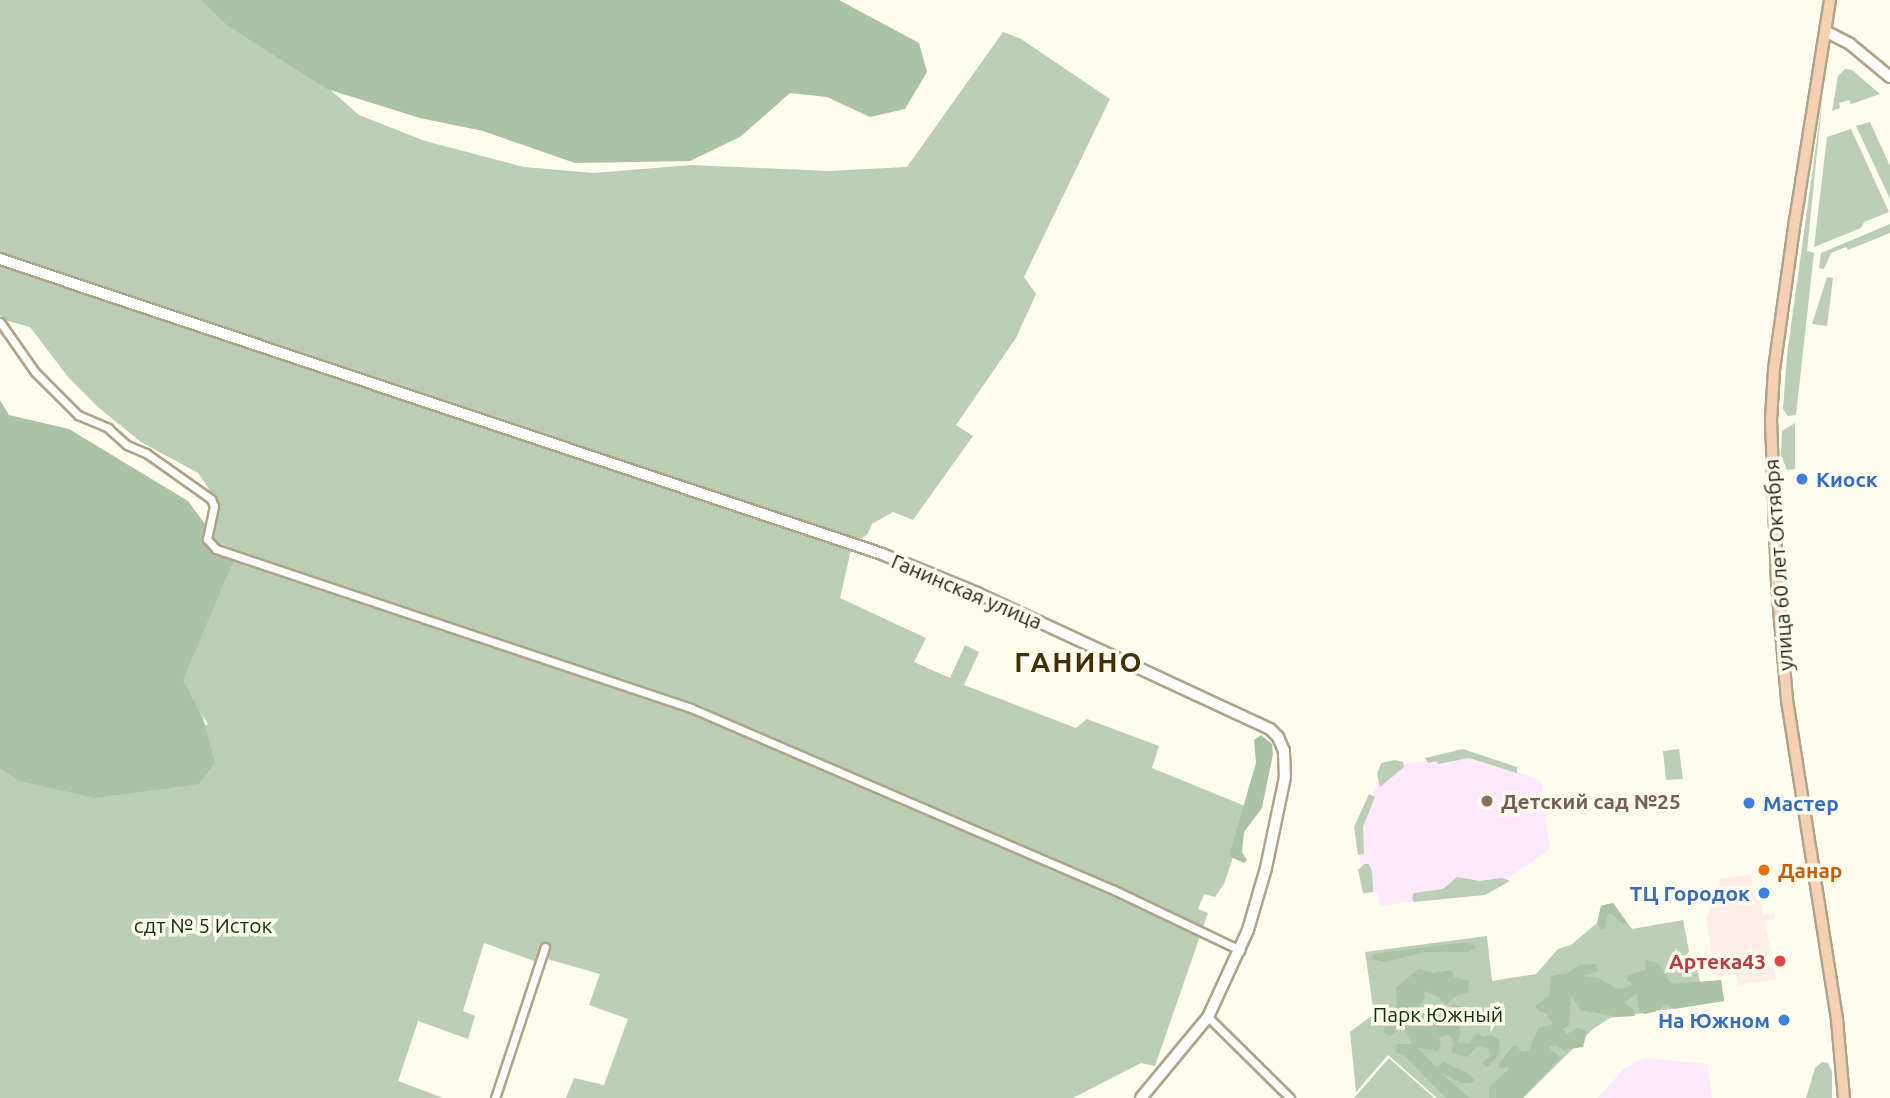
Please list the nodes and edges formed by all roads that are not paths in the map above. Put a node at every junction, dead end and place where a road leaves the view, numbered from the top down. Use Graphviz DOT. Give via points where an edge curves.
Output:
graph roads {
  1 [pos="1830,0"];
  2 [pos="1825,31"];
  3 [pos="1890,77"];
  4 [pos="0,258"];
  5 [pos="0,322"];
  6 [pos="545,947"];
  7 [pos="1240,950"];
  8 [pos="1208,1017"];
  9 [pos="495,1098"];
  10 [pos="1141,1098"];
  11 [pos="1290,1098"];
  12 [pos="1844,1098"];
  1 -- 2 [label="main road, улица 60 лет Октября"];
  2 -- 3 [label="street" via="1850,44"];
  2 -- 12 [label="main road, улица 60 лет Октября" via="1774,370 1771,478 1787,701 1837,1020"];
  4 -- 7 [label="street, Ганинская улица" via="854,544 976,593 1270,729 1284,751 1285,777 1261,892"];
  5 -- 7 [label="street" via="35,372 78,415 108,428 211,499 214,506 207,539 216,550 691,708 1114,890"];
  6 -- 9 [label="street"];
  7 -- 8 [label="street"];
  8 -- 10 [label="street"];
  8 -- 11 [label="street"];
}
